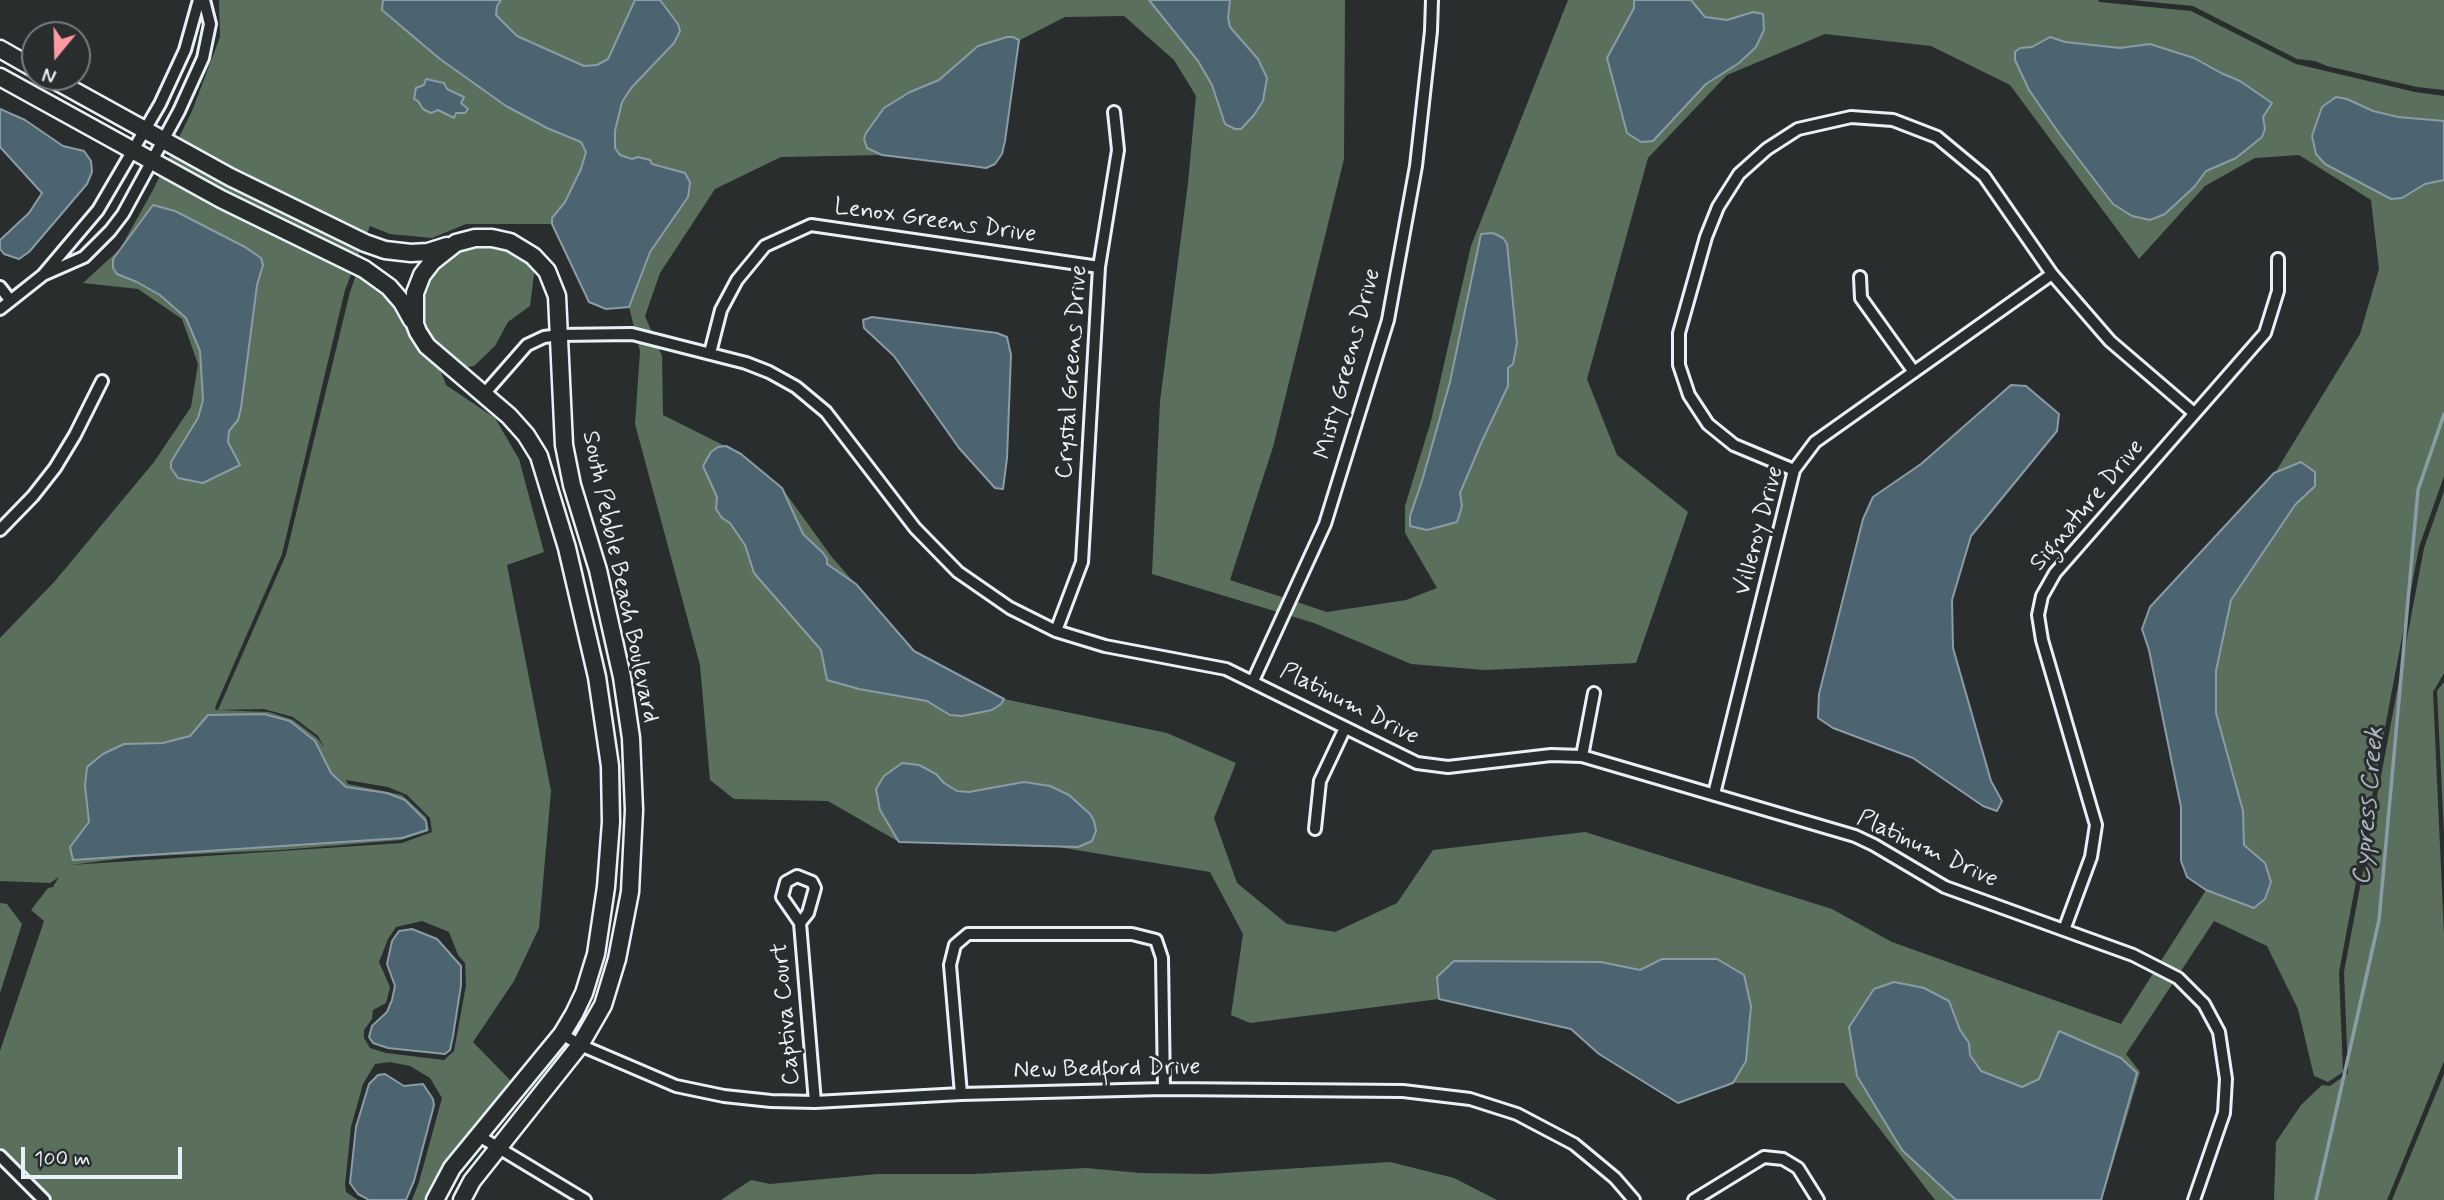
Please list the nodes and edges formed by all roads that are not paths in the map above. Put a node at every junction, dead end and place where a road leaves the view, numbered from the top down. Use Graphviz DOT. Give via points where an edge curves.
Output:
graph roads {
  1 [pos="202,0"];
  2 [pos="1432,0"];
  3 [pos="0,50"];
  4 [pos="21,61"];
  5 [pos="0,76"];
  6 [pos="75,91"];
  7 [pos="82,95"];
  8 [pos="1114,111"];
  9 [pos="71,116"];
  10 [pos="145,131"];
  11 [pos="163,140"];
  12 [pos="133,150"];
  13 [pos="152,161"];
  14 [pos="92,217"];
  15 [pos="110,231"];
  16 [pos="456,243"];
  17 [pos="2278,259"];
  18 [pos="1099,267"];
  19 [pos="2052,274"];
  20 [pos="43,275"];
  21 [pos="1860,277"];
  22 [pos="0,287"];
  23 [pos="10,300"];
  24 [pos="0,309"];
  25 [pos="418,332"];
  26 [pos="560,335"];
  27 [pos="710,353"];
  28 [pos="1914,372"];
  29 [pos="102,381"];
  30 [pos="484,394"];
  31 [pos="2194,413"];
  32 [pos="1794,470"];
  33 [pos="0,530"];
  34 [pos="590,542"];
  35 [pos="567,548"];
  36 [pos="1056,631"];
  37 [pos="1253,681"];
  38 [pos="1594,693"];
  39 [pos="1345,728"];
  40 [pos="1582,756"];
  41 [pos="1714,794"];
  42 [pos="1315,829"];
  43 [pos="800,923"];
  44 [pos="2064,930"];
  45 [pos="562,1034"];
  46 [pos="580,1045"];
  47 [pos="1164,1089"];
  48 [pos="961,1094"];
  49 [pos="815,1102"];
  50 [pos="479,1136"];
  51 [pos="499,1148"];
  52 [pos="0,1156"];
  53 [pos="44,1200"];
  54 [pos="435,1200"];
  55 [pos="461,1200"];
  56 [pos="585,1200"];
  57 [pos="1634,1200"];
  58 [pos="1694,1200"];
  59 [pos="1818,1200"];
  60 [pos="2194,1200"];
  1 -- 10 [label="street"];
  1 -- 11 [label="street" via="210,24 203,58"];
  2 -- 37 [label="street, Misty Greens Drive" via="1416,166 1388,320 1325,524"];
  3 -- 4 [label="street"];
  5 -- 9 [label="street, South Pebble Beach Boulevard"];
  6 -- 7 [label="street, South Pebble Beach Boulevard"];
  7 -- 9 [label="street"];
  7 -- 10 [label="street, South Pebble Beach Boulevard"];
  8 -- 18 [label="street, Crystal Greens Drive" via="1118,150"];
  9 -- 12 [label="street, South Pebble Beach Boulevard"];
  10 -- 11 [label="street, South Pebble Beach Boulevard"];
  10 -- 12 [label="street"];
  11 -- 13 [label="street"];
  11 -- 16 [label="street, South Pebble Beach Boulevard" via="375,247 421,253"];
  12 -- 13 [label="street, South Pebble Beach Boulevard"];
  12 -- 14 [label="street"];
  13 -- 15 [label="street"];
  13 -- 25 [label="street, South Pebble Beach Boulevard" via="382,280 396,294"];
  14 -- 15 [label="street"];
  14 -- 20 [label="street"];
  15 -- 20 [label="street" via="84,257"];
  16 -- 25 [label="street" via="420,278 414,301"];
  16 -- 26 [label="street, South Pebble Beach Boulevard" via="492,238 510,242 533,256 554,286"];
  17 -- 31 [label="street, Signature Drive" via="2278,291 2265,333"];
  18 -- 27 [label="street, Lenox Greens Drive" via="811,225 765,246 737,280 721,310"];
  18 -- 36 [label="street, Crystal Greens Drive" via="1082,562"];
  19 -- 28 [label="street, Villeroy Drive"];
  19 -- 31 [label="street" via="2110,341"];
  19 -- 32 [label="street" via="1984,176 1937,138 1893,120 1851,117 1798,129 1767,149 1739,174 1718,207 1679,333 1679,365 1689,395 1708,424 1734,445"];
  20 -- 23 [label="street"];
  21 -- 28 [label="street" via="1861,298"];
  22 -- 23 [label="street"];
  23 -- 24 [label="street"];
  25 -- 30 [label="street, South Pebble Beach Boulevard" via="433,351"];
  26 -- 27 [label="street, Platinum Drive" via="632,334"];
  26 -- 30 [label="street, Platinum Drive" via="527,345"];
  26 -- 34 [label="street, South Pebble Beach Boulevard" via="564,445"];
  27 -- 36 [label="street, Platinum Drive" via="769,372 806,394 950,564 1000,602"];
  28 -- 32 [label="street, Villeroy Drive" via="1815,442"];
  29 -- 33 [label="street" via="55,468"];
  30 -- 35 [label="street, South Pebble Beach Boulevard" via="517,423 539,456"];
  31 -- 44 [label="street, Signature Drive" via="2055,573 2042,596 2038,615 2042,640 2096,825 2091,857"];
  32 -- 41 [label="street, Villeroy Drive"];
  34 -- 35 [label="street"];
  34 -- 46 [label="street, South Pebble Beach Boulevard" via="622,677 634,810 630,892 617,959 603,1006"];
  35 -- 45 [label="street, South Pebble Beach Boulevard" via="597,677 610,766 611,822 596,954"];
  36 -- 37 [label="street, Platinum Drive" via="1105,646 1218,666"];
  37 -- 39 [label="street, Platinum Drive"];
  38 -- 40 [label="street"];
  39 -- 40 [label="street, Platinum Drive" via="1410,761 1432,766"];
  39 -- 42 [label="street" via="1320,781"];
  40 -- 41 [label="street, Platinum Drive"];
  41 -- 44 [label="street, Platinum Drive" via="1855,836 1945,887"];
  43 -- 49 [label="street, Captiva Court"];
  44 -- 60 [label="street, Platinum Drive" via="2133,955 2178,978 2203,1004 2219,1032 2226,1079 2224,1113"];
  45 -- 46 [label="street, New Bedford Drive"];
  45 -- 50 [label="street, South Pebble Beach Boulevard"];
  46 -- 49 [label="street, New Bedford Drive" via="676,1086 724,1096"];
  46 -- 51 [label="street, South Pebble Beach Boulevard"];
  47 -- 48 [label="street, New Bedford Drive"];
  47 -- 48 [label="street" via="1162,958 1156,940 1132,934 968,934 955,945 950,965"];
  47 -- 57 [label="street, New Bedford Drive" via="1403,1091 1470,1099 1517,1114 1574,1144"];
  48 -- 49 [label="street, New Bedford Drive"];
  50 -- 51 [label="street"];
  50 -- 54 [label="street, South Pebble Beach Boulevard" via="452,1168"];
  51 -- 55 [label="street, South Pebble Beach Boulevard"];
  51 -- 56 [label="street"];
  52 -- 53 [label="street"];
  58 -- 59 [label="street" via="1764,1157 1783,1159 1798,1168"];
}
